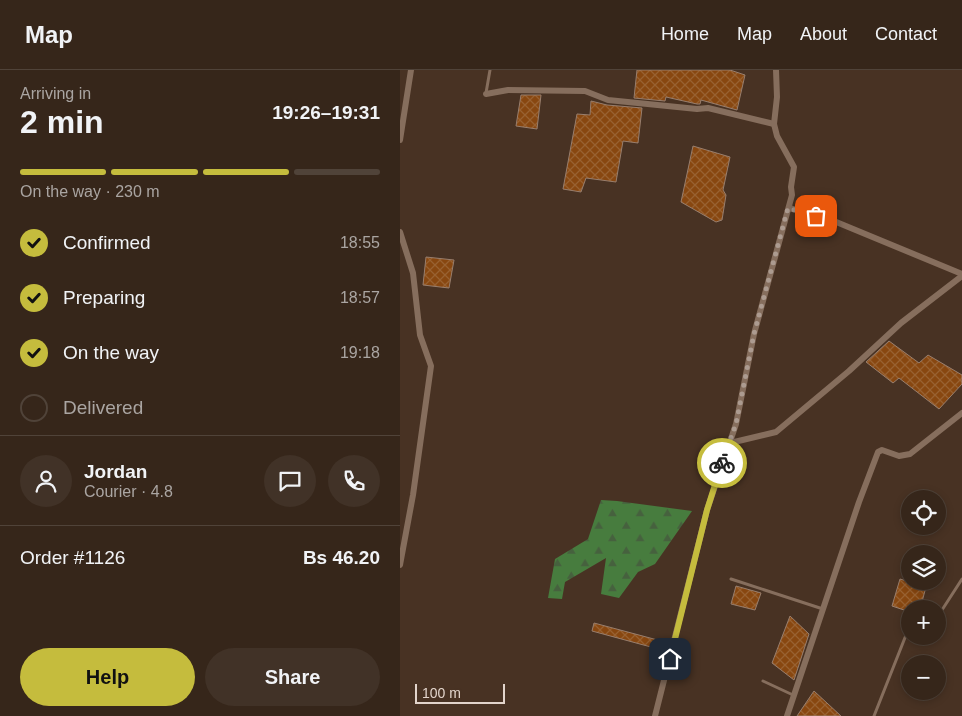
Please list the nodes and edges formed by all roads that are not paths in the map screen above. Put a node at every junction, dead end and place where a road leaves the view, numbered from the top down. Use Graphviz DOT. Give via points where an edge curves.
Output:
graph roads {
  1 [pos="412,70"];
  2 [pos="490,70"];
  3 [pos="776,70"];
  4 [pos="486,94"];
  5 [pos="774,124"];
  6 [pos="400,140"];
  7 [pos="788,208"];
  8 [pos="400,232"];
  9 [pos="962,275"];
  10 [pos="962,413"];
  11 [pos="730,443"];
  12 [pos="400,565"];
  13 [pos="962,579"];
  14 [pos="731,580"];
  15 [pos="946,604"];
  16 [pos="823,609"];
  17 [pos="902,645"];
  18 [pos="764,680"];
  19 [pos="794,695"];
  20 [pos="655,716"];
  21 [pos="787,716"];
  22 [pos="874,716"];
  1 -- 6 [label="street"];
  2 -- 4 [label="lane"];
  3 -- 5 [label="street"];
  4 -- 5 [label="street" via="508,90 585,91 608,100 708,108"];
  5 -- 7 [label="street" via="794,166"];
  7 -- 9 [label="street" via="829,220"];
  7 -- 11 [label="street" via="754,334"];
  8 -- 12 [label="street" via="413,273 420,335 431,366"];
  9 -- 11 [label="street" via="776,432"];
  10 -- 16 [label="street" via="910,454 899,456 882,450 878,452"];
  11 -- 20 [label="street" via="707,510"];
  13 -- 15 [label="lane"];
  14 -- 16 [label="lane"];
  16 -- 19 [label="street"];
  17 -- 22 [label="lane"];
  18 -- 19 [label="lane"];
  19 -- 21 [label="street"];
}
